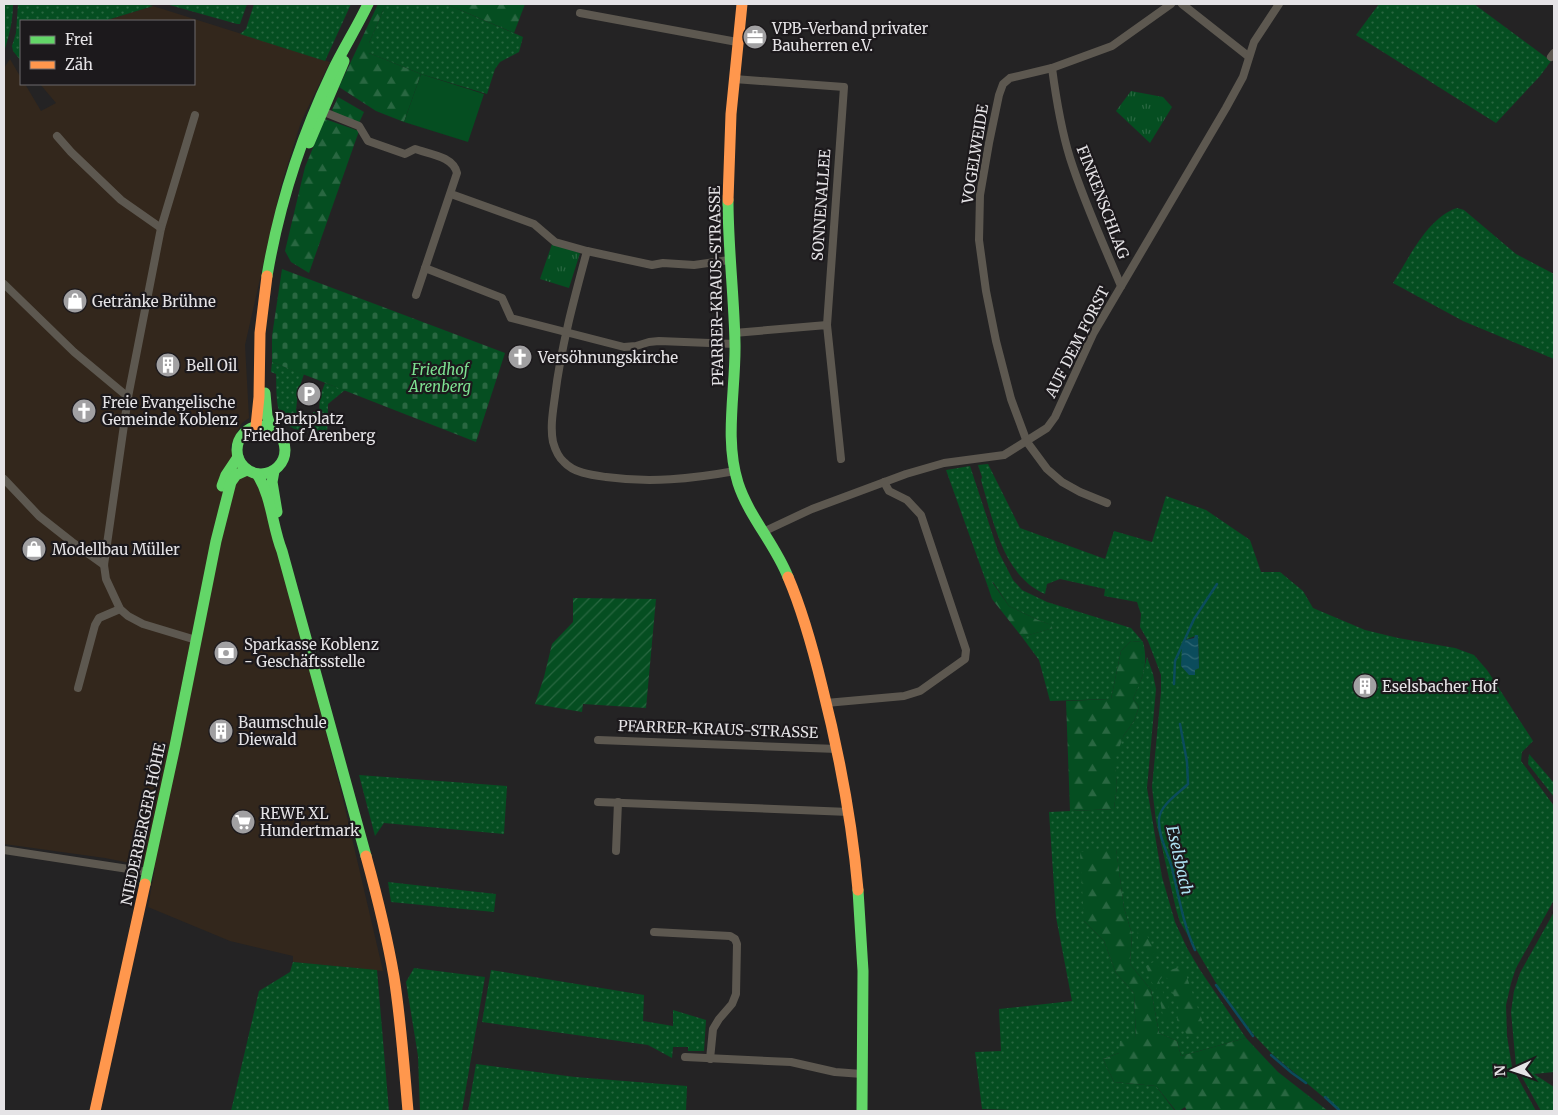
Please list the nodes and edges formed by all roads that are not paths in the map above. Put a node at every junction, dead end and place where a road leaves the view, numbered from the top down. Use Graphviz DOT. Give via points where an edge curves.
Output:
graph roads {
  1 [pos="368,4"];
  2 [pos="742,4"];
  3 [pos="1171,4"];
  4 [pos="1182,4"];
  5 [pos="1279,4"];
  6 [pos="580,13"];
  7 [pos="737,42"];
  8 [pos="1248,56"];
  9 [pos="1052,68"];
  10 [pos="734,79"];
  11 [pos="319,110"];
  12 [pos="195,114"];
  13 [pos="57,136"];
  14 [pos="450,194"];
  15 [pos="160,228"];
  16 [pos="587,251"];
  17 [pos="729,260"];
  18 [pos="425,268"];
  19 [pos="4,284"];
  20 [pos="1121,286"];
  21 [pos="416,295"];
  22 [pos="827,325"];
  23 [pos="567,333"];
  24 [pos="734,338"];
  25 [pos="128,397"];
  26 [pos="256,426"];
  27 [pos="271,428"];
  28 [pos="1027,442"];
  29 [pos="238,457"];
  30 [pos="841,459"];
  31 [pos="274,471"];
  32 [pos="735,471"];
  33 [pos="252,472"];
  34 [pos="4,479"];
  35 [pos="884,482"];
  36 [pos="1107,503"];
  37 [pos="765,531"];
  38 [pos="216,542"];
  39 [pos="282,551"];
  40 [pos="104,565"];
  41 [pos="120,609"];
  42 [pos="196,640"];
  43 [pos="78,688"];
  44 [pos="826,703"];
  45 [pos="598,740"];
  46 [pos="837,749"];
  47 [pos="598,802"];
  48 [pos="618,802"];
  49 [pos="849,812"];
  50 [pos="4,850"];
  51 [pos="616,851"];
  52 [pos="148,872"];
  53 [pos="654,932"];
  54 [pos="685,1058"];
  55 [pos="710,1059"];
  56 [pos="862,1074"];
  57 [pos="95,1111"];
  58 [pos="408,1111"];
  59 [pos="862,1111"];
  1 -- 11 [label="street"];
  2 -- 7 [label="street, PFARRER-KRAUS-STRASSE"];
  3 -- 9 [label="street, VOGELWEIDE" via="1112,46"];
  4 -- 8 [label="street"];
  5 -- 8 [label="street, AUF DEM FORST"];
  6 -- 7 [label="street"];
  7 -- 10 [label="street, PFARRER-KRAUS-STRASSE"];
  8 -- 20 [label="street, AUF DEM FORST" via="1243,77 1226,108"];
  9 -- 20 [label="street, FINKENSCHLAG" via="1069,156"];
  9 -- 28 [label="street, VOGELWEIDE" via="1010,78 1003,84 980,195 979,240 986,291 1008,389"];
  10 -- 17 [label="street, PFARRER-KRAUS-STRASSE" via="728,189"];
  10 -- 22 [label="street, SONNENALLEE" via="844,87"];
  11 -- 14 [label="street" via="359,126 368,141 404,154 415,149 448,160 457,173"];
  11 -- 26 [label="street" via="286,189 274,237 259,334"];
  11 -- 27 [label="street" via="299,169 279,248 269,306 264,360 266,412"];
  12 -- 15 [label="street"];
  13 -- 15 [label="street" via="121,200"];
  14 -- 16 [label="street" via="534,224 554,242"];
  14 -- 18 [label="street"];
  15 -- 25 [label="street"];
  16 -- 17 [label="street" via="652,264 694,265"];
  16 -- 23 [label="street"];
  17 -- 24 [label="street, PFARRER-KRAUS-STRASSE"];
  18 -- 21 [label="street"];
  18 -- 23 [label="street" via="502,298 511,318"];
  19 -- 25 [label="street" via="74,352"];
  20 -- 28 [label="street, AUF DEM FORST" via="1093,334 1055,417 1048,428"];
  22 -- 24 [label="street"];
  22 -- 30 [label="street, SONNENALLEE"];
  23 -- 24 [label="street" via="624,347 659,341"];
  23 -- 32 [label="street" via="552,430 555,449 568,466 585,473 649,481 689,479"];
  24 -- 32 [label="street, PFARRER-KRAUS-STRASSE" via="732,433"];
  25 -- 40 [label="street"];
  26 -- 27 [label="street"];
  26 -- 29 [label="street" via="242,435 237,446"];
  27 -- 31 [label="street" via="282,438 285,450 281,464"];
  28 -- 35 [label="street, AUF DEM FORST" via="1004,455 944,463"];
  28 -- 36 [label="street" via="1047,469 1062,482"];
  29 -- 33 [label="street"];
  29 -- 38 [label="street, NIEDERBERGER HÖHE" via="221,488"];
  31 -- 33 [label="street" via="266,474"];
  31 -- 39 [label="street" via="272,482"];
  32 -- 37 [label="street, PFARRER-KRAUS-STRASSE" via="740,488"];
  33 -- 38 [label="street, NIEDERBERGER HÖHE" via="236,474 231,482"];
  33 -- 39 [label="street" via="264,485"];
  34 -- 40 [label="street" via="39,516"];
  35 -- 37 [label="street, AUF DEM FORST"];
  35 -- 44 [label="street" via="889,490 907,500 921,516 966,650 965,659 912,694"];
  37 -- 44 [label="street, PFARRER-KRAUS-STRASSE" via="793,590"];
  38 -- 42 [label="street, NIEDERBERGER HÖHE"];
  39 -- 58 [label="street" via="375,890 392,967"];
  40 -- 41 [label="street" via="106,579"];
  41 -- 42 [label="street" via="143,624"];
  41 -- 43 [label="street" via="98,618"];
  42 -- 52 [label="street, NIEDERBERGER HÖHE"];
  44 -- 46 [label="street, PFARRER-KRAUS-STRASSE"];
  45 -- 46 [label="street, PFARRER-KRAUS-STRASSE"];
  46 -- 49 [label="street, PFARRER-KRAUS-STRASSE"];
  47 -- 48 [label="street"];
  48 -- 49 [label="street"];
  48 -- 51 [label="street"];
  49 -- 56 [label="street, PFARRER-KRAUS-STRASSE" via="861,925"];
  50 -- 52 [label="street"];
  52 -- 57 [label="street, NIEDERBERGER HÖHE"];
  53 -- 55 [label="street" via="730,936 735,939 736,994 713,1029"];
  54 -- 55 [label="street"];
  55 -- 56 [label="street" via="792,1062 835,1072"];
  56 -- 59 [label="street, PFARRER-KRAUS-STRASSE"];
}
